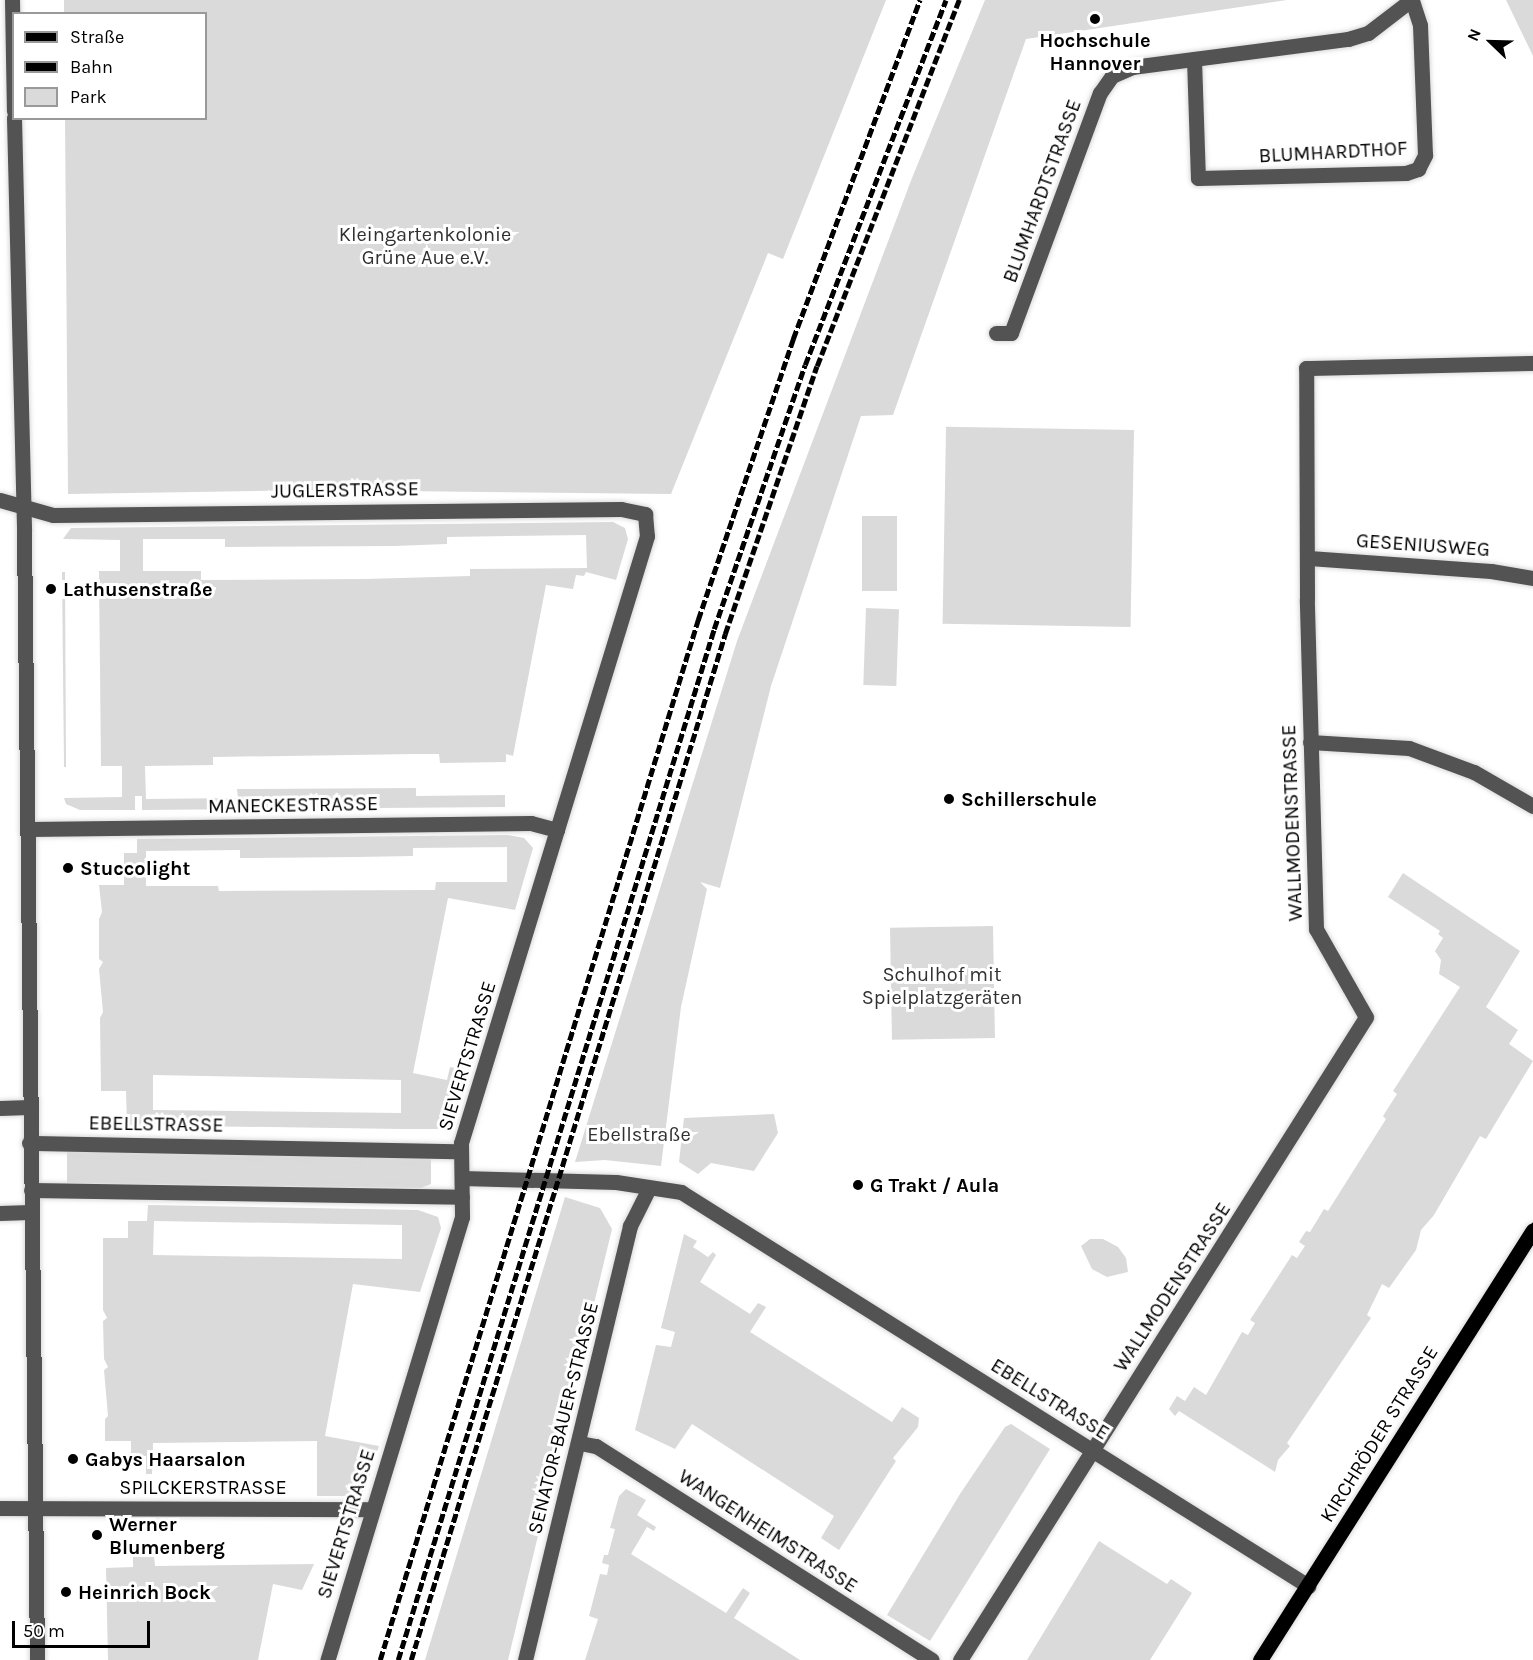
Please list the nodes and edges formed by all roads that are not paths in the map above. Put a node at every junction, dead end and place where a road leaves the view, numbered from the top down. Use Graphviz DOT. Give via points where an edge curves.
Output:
graph roads {
  1 [pos="1412,0"];
  2 [pos="1194,59"];
  3 [pos="14,120"];
  4 [pos="996,333"];
  5 [pos="1533,363"];
  6 [pos="0,500"];
  7 [pos="24,506"];
  8 [pos="647,536"];
  9 [pos="1309,558"];
  10 [pos="1533,578"];
  11 [pos="1310,742"];
  12 [pos="1533,806"];
  13 [pos="29,829"];
  14 [pos="557,830"];
  15 [pos="28,1107"];
  16 [pos="0,1108"];
  17 [pos="29,1143"];
  18 [pos="461,1151"];
  19 [pos="462,1178"];
  20 [pos="649,1188"];
  21 [pos="31,1190"];
  22 [pos="462,1197"];
  23 [pos="30,1212"];
  24 [pos="0,1213"];
  25 [pos="1533,1230"];
  26 [pos="580,1443"];
  27 [pos="1091,1450"];
  28 [pos="0,1508"];
  29 [pos="34,1508"];
  30 [pos="372,1509"];
  31 [pos="1308,1587"];
  32 [pos="37,1660"];
  33 [pos="327,1660"];
  34 [pos="525,1660"];
  35 [pos="932,1660"];
  36 [pos="960,1660"];
  37 [pos="1260,1660"];
  1 -- 2 [label="street, BLUMHARDTSTRASSE" via="1368,33 1348,39"];
  1 -- 2 [label="street, BLUMHARDTHOF" via="1420,25 1425,155 1418,169 1406,173 1198,178"];
  2 -- 4 [label="street, BLUMHARDTSTRASSE" via="1132,67 1106,83 1011,333"];
  3 -- 7 [label="street"];
  5 -- 9 [label="street, WALLMODENSTRASSE" via="1306,368"];
  6 -- 7 [label="street"];
  7 -- 8 [label="street, JUGLERSTRASSE" via="52,515 621,509 645,514"];
  7 -- 13 [label="street"];
  8 -- 14 [label="street, SIEVERTSTRASSE"];
  9 -- 10 [label="street, GESENIUSWEG" via="1479,570"];
  9 -- 11 [label="street, WALLMODENSTRASSE"];
  11 -- 12 [label="street" via="1409,748 1474,772"];
  11 -- 27 [label="street, WALLMODENSTRASSE" via="1316,929 1366,1017"];
  13 -- 14 [label="street, MANECKESTRASSE" via="531,824"];
  13 -- 15 [label="street"];
  14 -- 18 [label="street, SIEVERTSTRASSE"];
  15 -- 16 [label="street"];
  15 -- 17 [label="street"];
  17 -- 18 [label="street, EBELLSTRASSE"];
  17 -- 21 [label="street"];
  18 -- 19 [label="street, SIEVERTSTRASSE"];
  19 -- 20 [label="street, EBELLSTRASSE" via="581,1180"];
  19 -- 22 [label="street, SIEVERTSTRASSE"];
  20 -- 26 [label="street, SENATOR-BAUER-STRASSE" via="630,1226"];
  20 -- 27 [label="street, EBELLSTRASSE" via="681,1192 697,1200"];
  21 -- 22 [label="street"];
  21 -- 23 [label="street"];
  22 -- 30 [label="street, SIEVERTSTRASSE" via="462,1217"];
  23 -- 24 [label="street"];
  23 -- 29 [label="street"];
  25 -- 31 [label="main road, KIRCHRÖDER STRASSE"];
  26 -- 34 [label="street, SENATOR-BAUER-STRASSE"];
  26 -- 35 [label="street, WANGENHEIMSTRASSE" via="596,1446"];
  27 -- 31 [label="street, EBELLSTRASSE"];
  27 -- 36 [label="street, WALLMODENSTRASSE"];
  28 -- 29 [label="street, SPILCKERSTRASSE"];
  29 -- 30 [label="street, SPILCKERSTRASSE"];
  29 -- 32 [label="street"];
  30 -- 33 [label="street, SIEVERTSTRASSE"];
  31 -- 37 [label="main road, KIRCHRÖDER STRASSE"];
}
